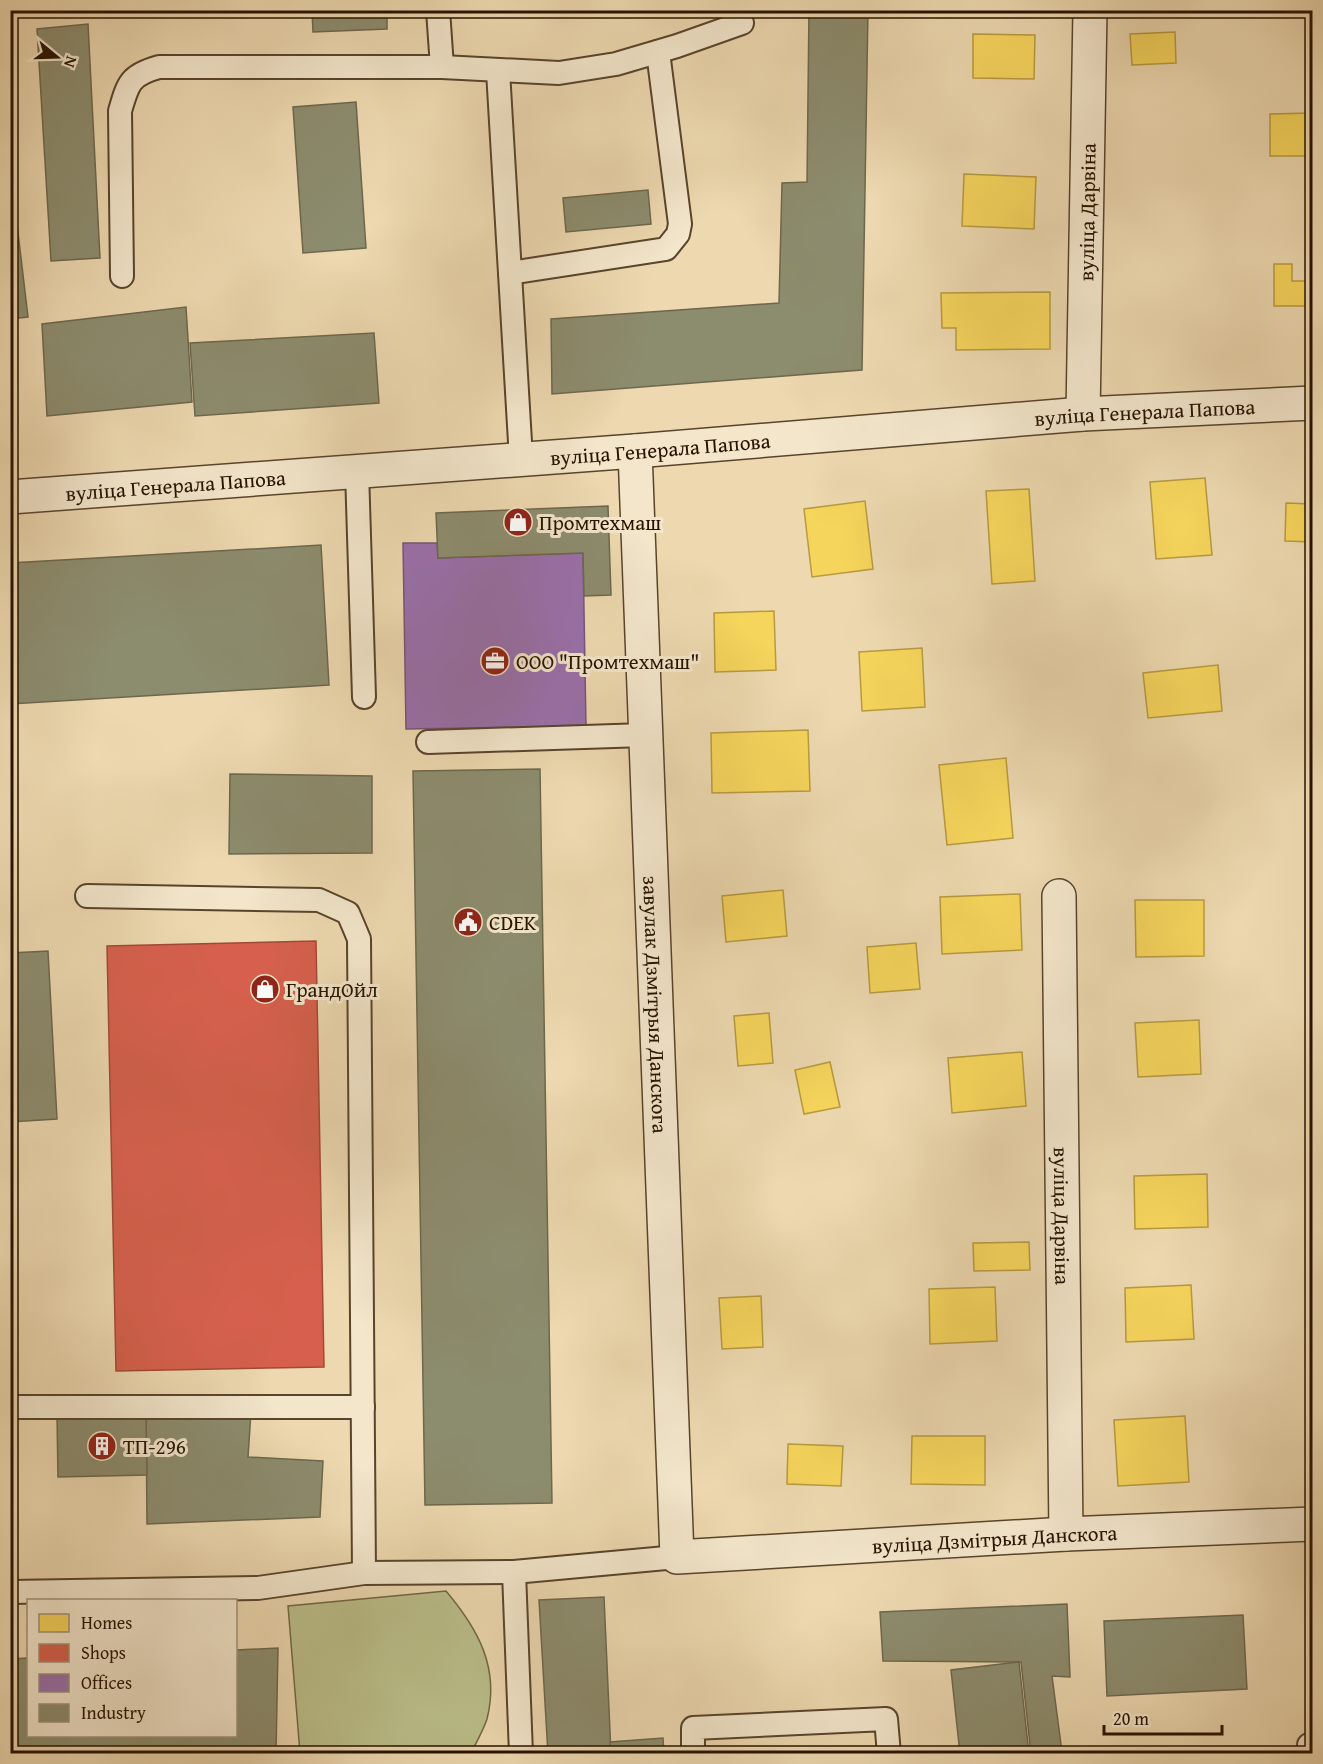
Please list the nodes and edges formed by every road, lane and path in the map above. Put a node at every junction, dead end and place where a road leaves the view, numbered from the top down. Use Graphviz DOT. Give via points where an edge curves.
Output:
graph roads {
  1 [pos="438,10"];
  2 [pos="1090,10"];
  3 [pos="742,23"];
  4 [pos="658,52"];
  5 [pos="442,67"];
  6 [pos="498,71"];
  7 [pos="510,273"];
  8 [pos="123,276"];
  9 [pos="1312,404"];
  10 [pos="1083,414"];
  11 [pos="635,451"];
  12 [pos="521,459"];
  13 [pos="357,471"];
  14 [pos="10,497"];
  15 [pos="364,697"];
  16 [pos="645,735"];
  17 [pos="428,742"];
  18 [pos="87,896"];
  19 [pos="1059,896"];
  20 [pos="10,1407"];
  21 [pos="363,1407"];
  22 [pos="1312,1524"];
  23 [pos="1066,1534"];
  24 [pos="677,1557"];
  25 [pos="514,1572"];
  26 [pos="364,1573"];
  27 [pos="10,1592"];
  28 [pos="521,1754"];
  29 [pos="693,1754"];
  30 [pos="889,1754"];
  1 -- 5 [label="lane"];
  2 -- 10 [label="street, вуліца Дарвіна"];
  3 -- 4 [label="lane"];
  4 -- 6 [label="lane" via="616,64 559,73"];
  4 -- 7 [label="lane" via="680,224 678,234 666,249"];
  5 -- 6 [label="lane"];
  5 -- 8 [label="lane" via="159,67 138,73 128,86 120,111"];
  6 -- 7 [label="lane"];
  7 -- 12 [label="lane"];
  9 -- 10 [label="street, вуліца Генерала Папова"];
  10 -- 11 [label="street, вуліца Генерала Папова"];
  11 -- 12 [label="street, вуліца Генерала Папова"];
  11 -- 16 [label="street, завулак Дзмітрыя Данскога"];
  12 -- 13 [label="street, вуліца Генерала Папова"];
  13 -- 14 [label="street, вуліца Генерала Папова"];
  13 -- 15 [label="lane"];
  16 -- 17 [label="lane"];
  16 -- 24 [label="street, завулак Дзмітрыя Данскога"];
  18 -- 21 [label="lane" via="319,900 348,913 359,939"];
  19 -- 23 [label="street, вуліца Дарвіна"];
  20 -- 21 [label="lane"];
  21 -- 26 [label="lane"];
  22 -- 23 [label="street, вуліца Дзмітрыя Данскога"];
  23 -- 24 [label="street, вуліца Дзмітрыя Данскога"];
  24 -- 25 [label="lane"];
  25 -- 26 [label="lane"];
  25 -- 28 [label="lane"];
  26 -- 27 [label="lane" via="258,1588"];
  29 -- 30 [label="lane" via="693,1728 886,1719"];
}
